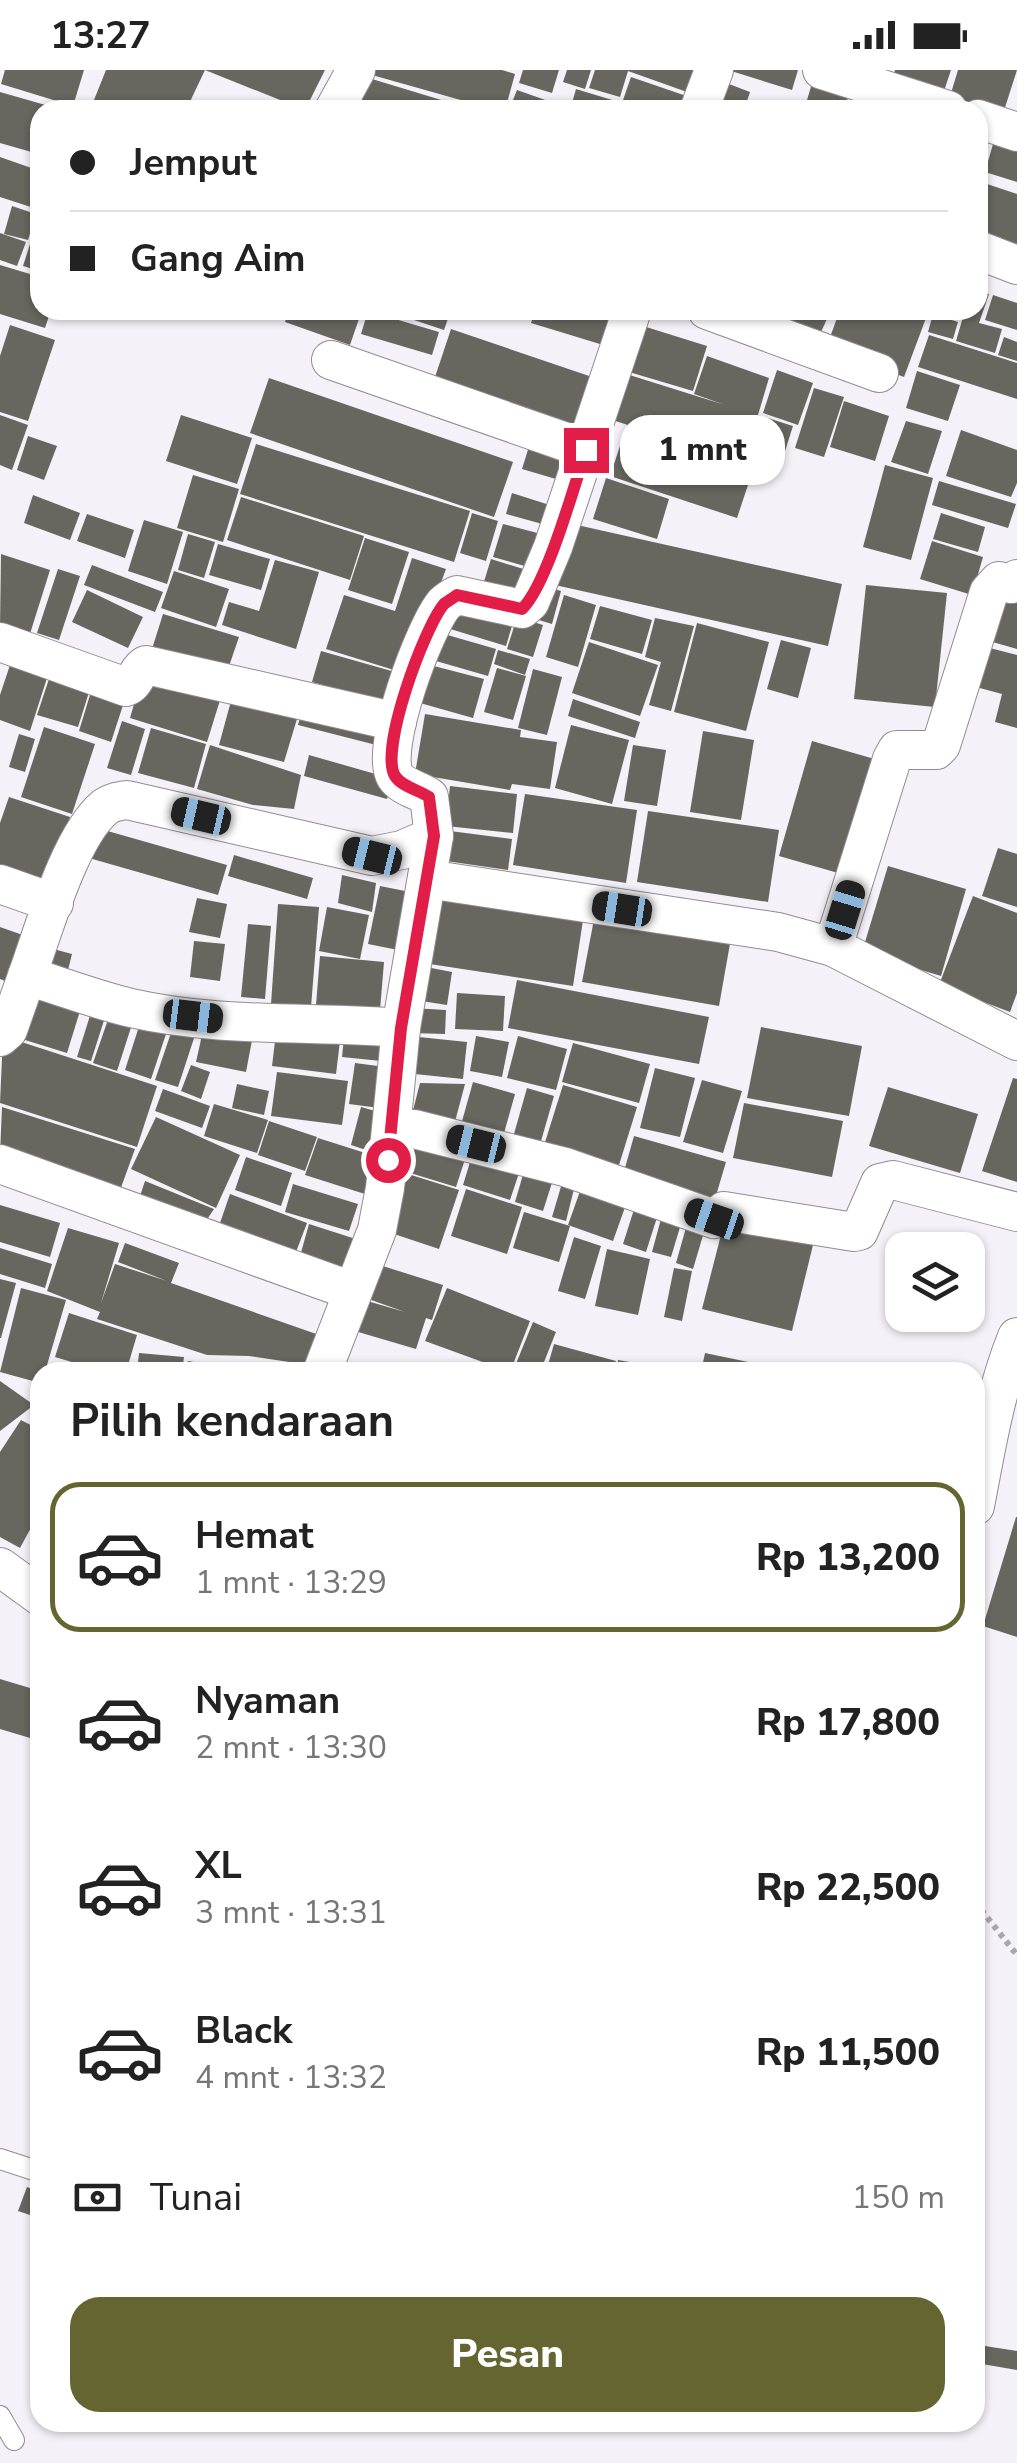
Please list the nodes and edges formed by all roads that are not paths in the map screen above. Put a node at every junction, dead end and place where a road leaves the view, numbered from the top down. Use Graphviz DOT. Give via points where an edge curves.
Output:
graph roads {
  1 [pos="356,70"];
  2 [pos="714,70"];
  3 [pos="822,70"];
  4 [pos="340,100"];
  5 [pos="704,100"];
  6 [pos="916,100"];
  7 [pos="988,123"];
  8 [pos="1017,132"];
  9 [pos="988,254"];
  10 [pos="1017,265"];
  11 [pos="629,320"];
  12 [pos="734,320"];
  13 [pos="331,360"];
  14 [pos="879,373"];
  15 [pos="586,450"];
  16 [pos="1017,579"];
  17 [pos="0,642"];
  18 [pos="396,722"];
  19 [pos="434,836"];
  20 [pos="427,879"];
  21 [pos="0,884"];
  22 [pos="54,903"];
  23 [pos="833,947"];
  24 [pos="27,976"];
  25 [pos="401,1028"];
  26 [pos="0,1037"];
  27 [pos="1017,1041"];
  28 [pos="391,1131"];
  29 [pos="0,1164"];
  30 [pos="1017,1212"];
  31 [pos="352,1291"];
  32 [pos="1017,1337"];
  33 [pos="326,1362"];
  34 [pos="985,1451"];
  35 [pos="0,1567"];
  36 [pos="30,1589"];
  37 [pos="0,2159"];
  38 [pos="30,2169"];
  39 [pos="0,2416"];
  40 [pos="14,2440"];
  1 -- 4 [label="street"];
  2 -- 5 [label="street"];
  3 -- 6 [label="street"];
  7 -- 8 [label="street"];
  9 -- 10 [label="street"];
  11 -- 15 [label="street"];
  12 -- 14 [label="street"];
  13 -- 15 [label="street"];
  15 -- 18 [label="street" via="530,602 522,609 457,595 444,604"];
  16 -- 23 [label="street" via="999,581 989,592 941,745 897,750 892,758"];
  17 -- 18 [label="street" via="126,688 146,665"];
  18 -- 19 [label="street" via="393,774 429,797"];
  19 -- 20 [label="street"];
  19 -- 22 [label="street" via="372,856 127,800 108,804 88,826"];
  20 -- 23 [label="street" via="778,932"];
  20 -- 25 [label="street"];
  21 -- 22 [label="street"];
  22 -- 24 [label="street"];
  23 -- 27 [label="street"];
  24 -- 25 [label="street" via="132,1008 254,1023"];
  24 -- 26 [label="street"];
  25 -- 28 [label="street"];
  28 -- 30 [label="street" via="414,1129 565,1167 714,1219 724,1211 854,1232 880,1183 893,1180"];
  28 -- 31 [label="street" via="377,1230 352,1297"];
  29 -- 31 [label="street"];
  31 -- 33 [label="street"];
  32 -- 34 [label="street"];
  35 -- 36 [label="street"];
  37 -- 38 [label="lane"];
  39 -- 40 [label="lane"];
}
